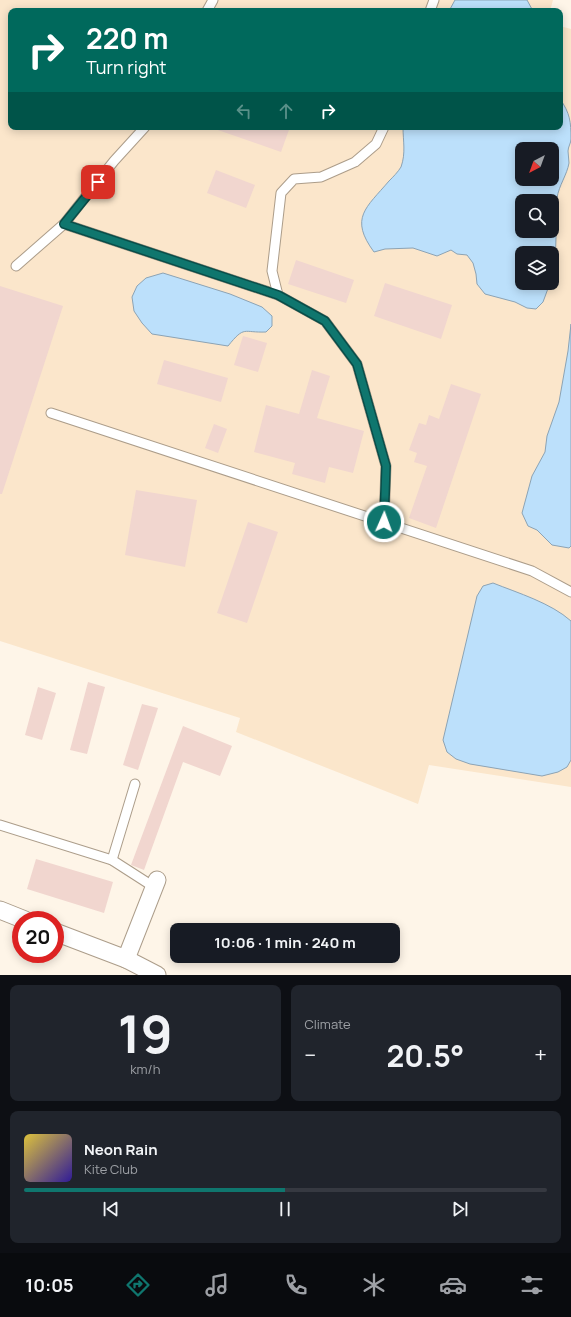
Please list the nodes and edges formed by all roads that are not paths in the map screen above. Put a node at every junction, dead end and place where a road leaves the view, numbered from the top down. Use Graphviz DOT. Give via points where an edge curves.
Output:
graph roads {
  1 [pos="142,130"];
  2 [pos="383,130"];
  3 [pos="64,224"];
  4 [pos="16,266"];
  5 [pos="278,295"];
  6 [pos="51,413"];
  7 [pos="384,522"];
  8 [pos="571,592"];
  9 [pos="135,784"];
  10 [pos="0,825"];
  11 [pos="112,860"];
  12 [pos="155,884"];
  13 [pos="0,910"];
  14 [pos="12,915"];
  15 [pos="64,935"];
  16 [pos="126,959"];
  17 [pos="157,975"];
  1 -- 3 [label="lane"];
  2 -- 5 [label="lane" via="376,144 355,162 321,177 294,179 281,193 272,272"];
  3 -- 4 [label="lane"];
  3 -- 5 [label="lane"];
  5 -- 7 [label="lane" via="325,321 357,364 386,466"];
  6 -- 7 [label="lane"];
  7 -- 8 [label="lane" via="532,571"];
  9 -- 11 [label="lane"];
  10 -- 11 [label="lane"];
  11 -- 12 [label="lane"];
  12 -- 16 [label="street"];
  13 -- 14 [label="street"];
  15 -- 16 [label="street"];
  16 -- 17 [label="street"];
}
